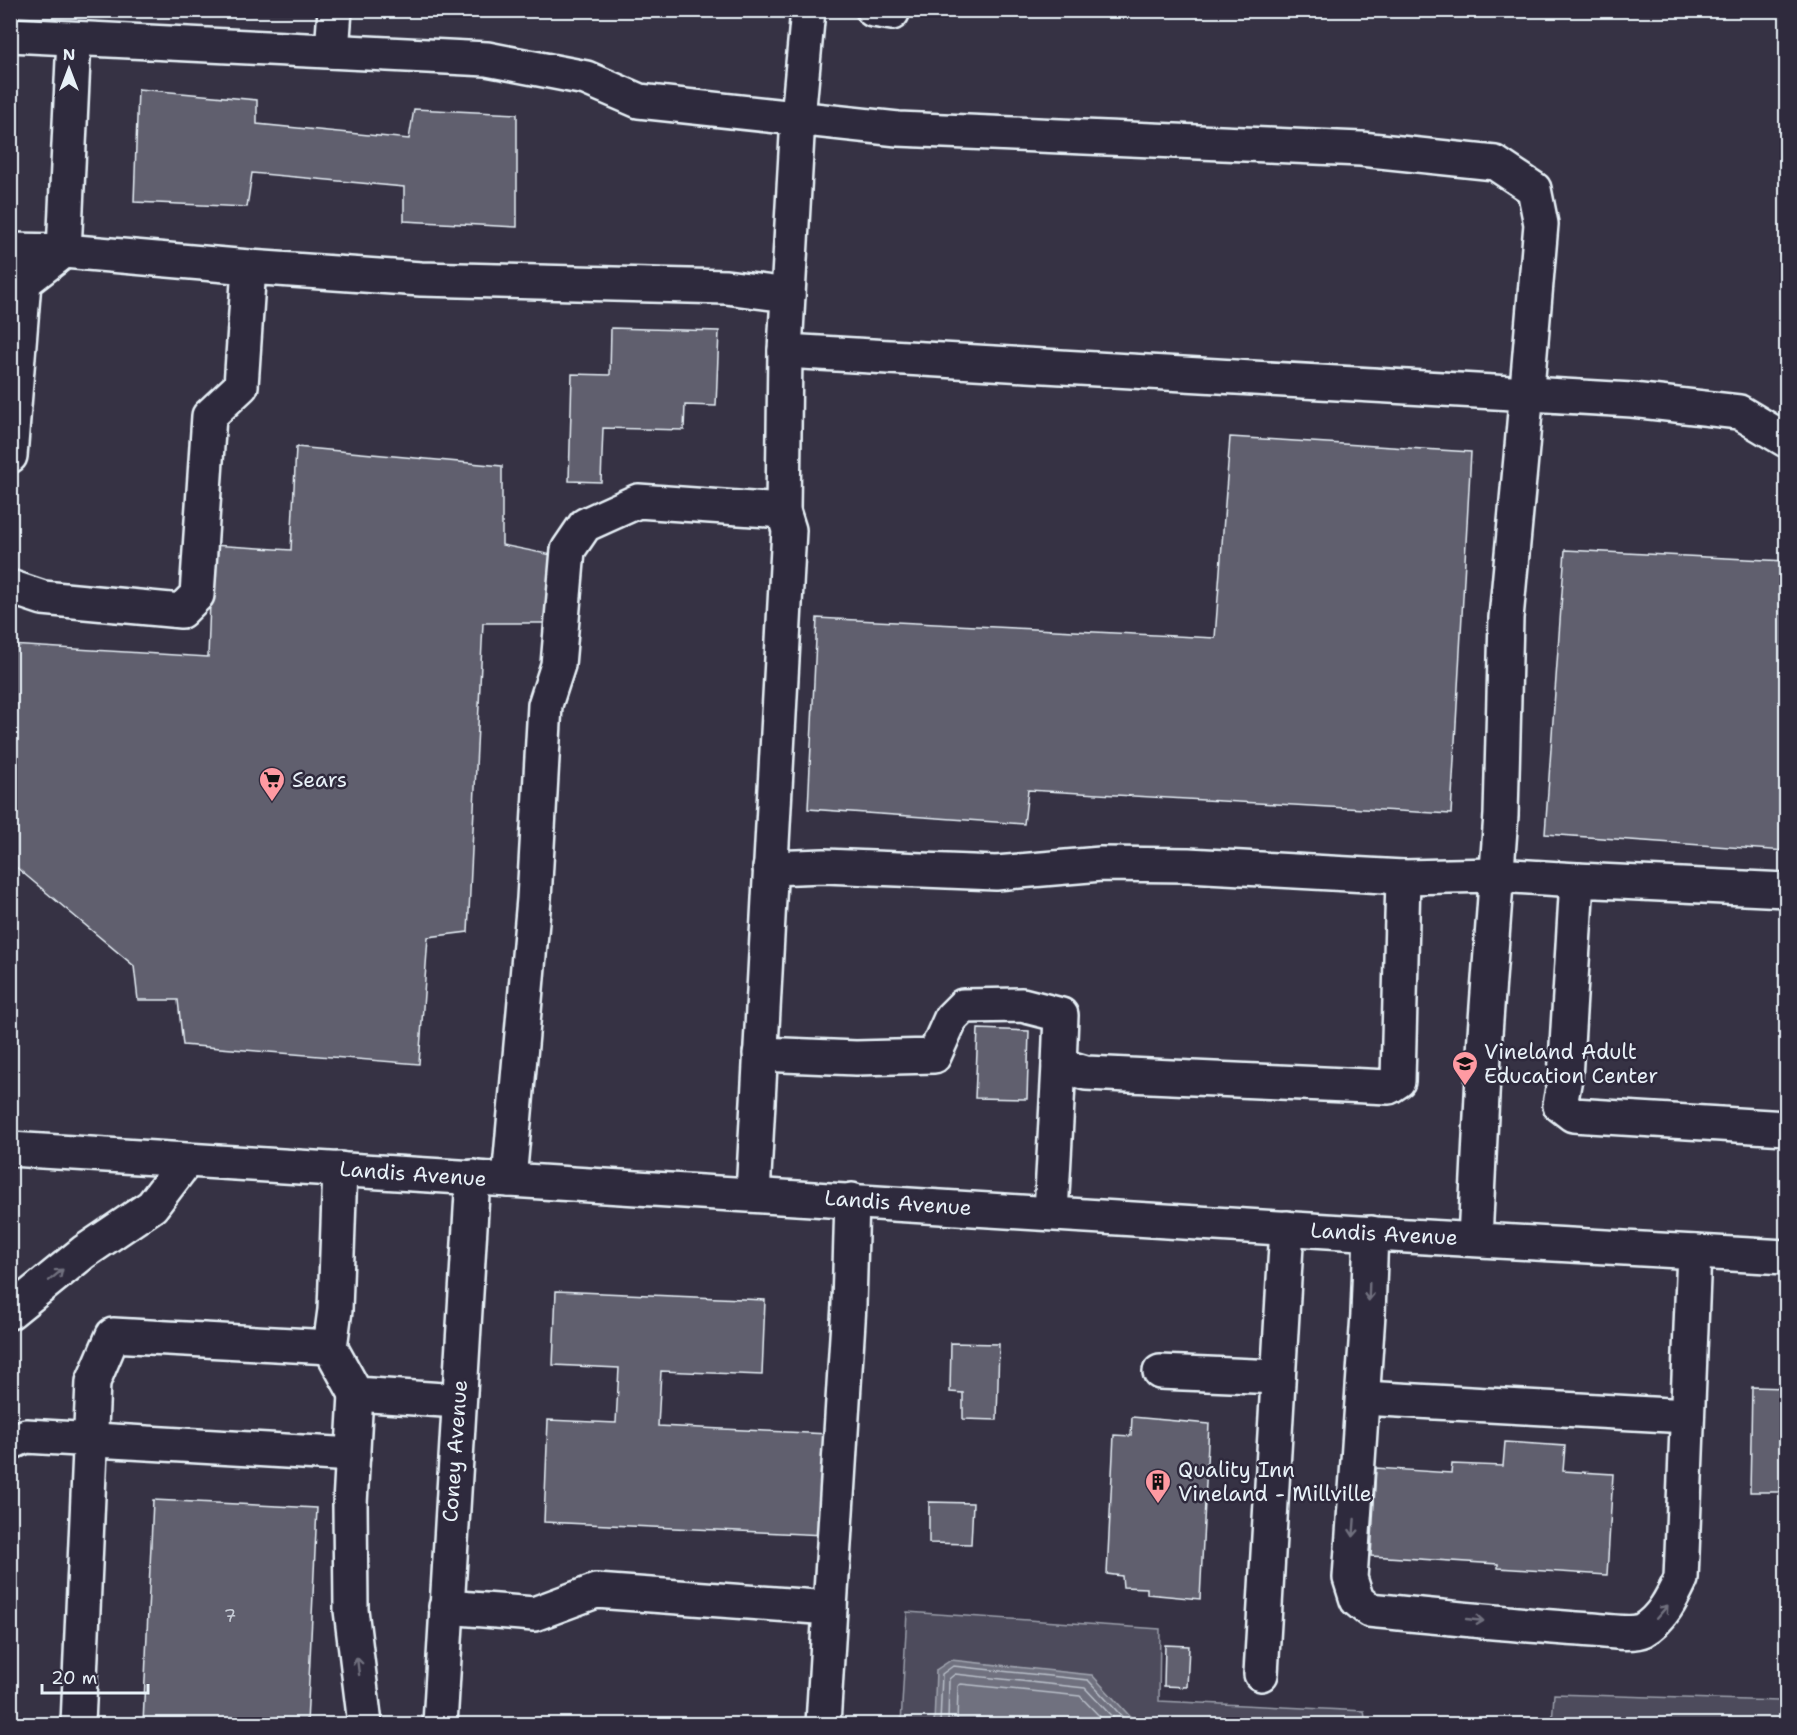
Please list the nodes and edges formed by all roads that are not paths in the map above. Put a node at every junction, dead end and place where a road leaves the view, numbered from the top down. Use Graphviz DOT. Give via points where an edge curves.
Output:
graph roads {
  1 [pos="335,10"];
  2 [pos="808,10"];
  3 [pos="873,10"];
  4 [pos="892,10"];
  5 [pos="25,27"];
  6 [pos="74,39"];
  7 [pos="332,51"];
  8 [pos="798,118"];
  9 [pos="10,250"];
  10 [pos="64,251"];
  11 [pos="249,267"];
  12 [pos="788,295"];
  13 [pos="785,351"];
  14 [pos="1526,394"];
  15 [pos="1786,440"];
  16 [pos="10,456"];
  17 [pos="783,511"];
  18 [pos="10,587"];
  19 [pos="770,868"];
  20 [pos="1496,875"];
  21 [pos="1403,877"];
  22 [pos="1577,880"];
  23 [pos="1786,890"];
  24 [pos="760,1054"];
  25 [pos="1059,1065"];
  26 [pos="1786,1128"];
  27 [pos="10,1149"];
  28 [pos="186,1161"];
  29 [pos="340,1169"];
  30 [pos="473,1177"];
  31 [pos="509,1180"];
  32 [pos="753,1194"];
  33 [pos="852,1200"];
  34 [pos="1051,1213"];
  35 [pos="1287,1228"];
  36 [pos="1371,1233"];
  37 [pos="1475,1239"];
  38 [pos="1694,1252"];
  39 [pos="1786,1257"];
  40 [pos="10,1312"];
  41 [pos="330,1347"];
  42 [pos="1160,1372"];
  43 [pos="1278,1377"];
  44 [pos="356,1394"];
  45 [pos="1363,1398"];
  46 [pos="458,1401"];
  47 [pos="1687,1416"];
  48 [pos="91,1439"];
  49 [pos="10,1443"];
  50 [pos="353,1455"];
  51 [pos="446,1607"];
  52 [pos="830,1608"];
  53 [pos="1261,1674"];
  54 [pos="78,1725"];
  55 [pos="365,1725"];
  56 [pos="440,1725"];
  57 [pos="823,1725"];
  1 -- 7 [label="main road"];
  2 -- 8 [label="main road"];
  3 -- 4 [label="main road"];
  5 -- 6 [label="main road"];
  6 -- 7 [label="main road"];
  6 -- 10 [label="main road"];
  7 -- 8 [label="main road" via="487,59 586,78 639,101"];
  8 -- 12 [label="main road"];
  8 -- 14 [label="main road" via="898,129 1361,149 1495,164 1534,189 1541,224"];
  9 -- 10 [label="main road"];
  10 -- 11 [label="main road"];
  10 -- 16 [label="main road" via="24,282"];
  11 -- 12 [label="main road" via="421,279 726,287"];
  11 -- 18 [label="main road" via="241,386 209,416 198,595 181,611 44,598"];
  12 -- 13 [label="main road"];
  13 -- 14 [label="main road"];
  13 -- 17 [label="main road"];
  14 -- 15 [label="main road" via="1739,412"];
  14 -- 20 [label="main road" via="1506,618"];
  17 -- 19 [label="main road" via="789,530"];
  17 -- 31 [label="main road" via="638,501 585,525 568,550 558,665 545,705 534,899"];
  19 -- 21 [label="main road" via="824,866 996,873 1101,864 1188,865"];
  19 -- 24 [label="main road"];
  20 -- 21 [label="main road"];
  20 -- 22 [label="main road"];
  20 -- 37 [label="main road"];
  21 -- 25 [label="main road" via="1398,1081 1389,1087 1086,1072"];
  22 -- 23 [label="main road"];
  22 -- 26 [label="main road" via="1560,1105 1573,1115"];
  24 -- 25 [label="main road" via="934,1056 951,1018 963,1006 1022,1005 1061,1015"];
  24 -- 32 [label="main road"];
  25 -- 34 [label="main road"];
  27 -- 28 [label="main road, Landis Avenue"];
  28 -- 29 [label="main road, Landis Avenue"];
  40 -- 28 [label="main road, one-way" via="84,1252 152,1206"];
  29 -- 30 [label="main road, Landis Avenue"];
  29 -- 41 [label="main road"];
  30 -- 31 [label="main road, Landis Avenue"];
  30 -- 46 [label="main road, Coney Avenue"];
  31 -- 32 [label="main road, Landis Avenue"];
  32 -- 33 [label="main road, Landis Avenue"];
  33 -- 34 [label="main road, Landis Avenue"];
  33 -- 52 [label="main road"];
  34 -- 35 [label="main road, Landis Avenue"];
  35 -- 36 [label="main road, Landis Avenue"];
  35 -- 43 [label="main road"];
  36 -- 37 [label="main road, Landis Avenue"];
  36 -- 45 [label="main road, one-way"];
  37 -- 38 [label="main road, Landis Avenue"];
  38 -- 39 [label="main road, Landis Avenue"];
  38 -- 47 [label="main road"];
  41 -- 44 [label="main road"];
  41 -- 48 [label="main road" via="113,1335 93,1383"];
  42 -- 43 [label="main road"];
  43 -- 53 [label="main road"];
  44 -- 46 [label="main road"];
  44 -- 50 [label="main road"];
  45 -- 47 [label="main road"];
  45 -- 47 [label="main road, one-way" via="1350,1578 1357,1600 1368,1610 1621,1632 1641,1632 1653,1623 1669,1604 1681,1580"];
  46 -- 51 [label="main road, Coney Avenue"];
  48 -- 49 [label="main road" via="26,1436"];
  48 -- 50 [label="main road"];
  48 -- 54 [label="main road"];
  55 -- 50 [label="main road, one-way" via="351,1610"];
  51 -- 52 [label="main road" via="534,1614 596,1591"];
  51 -- 56 [label="main road, Coney Avenue"];
  52 -- 57 [label="main road"];
}
